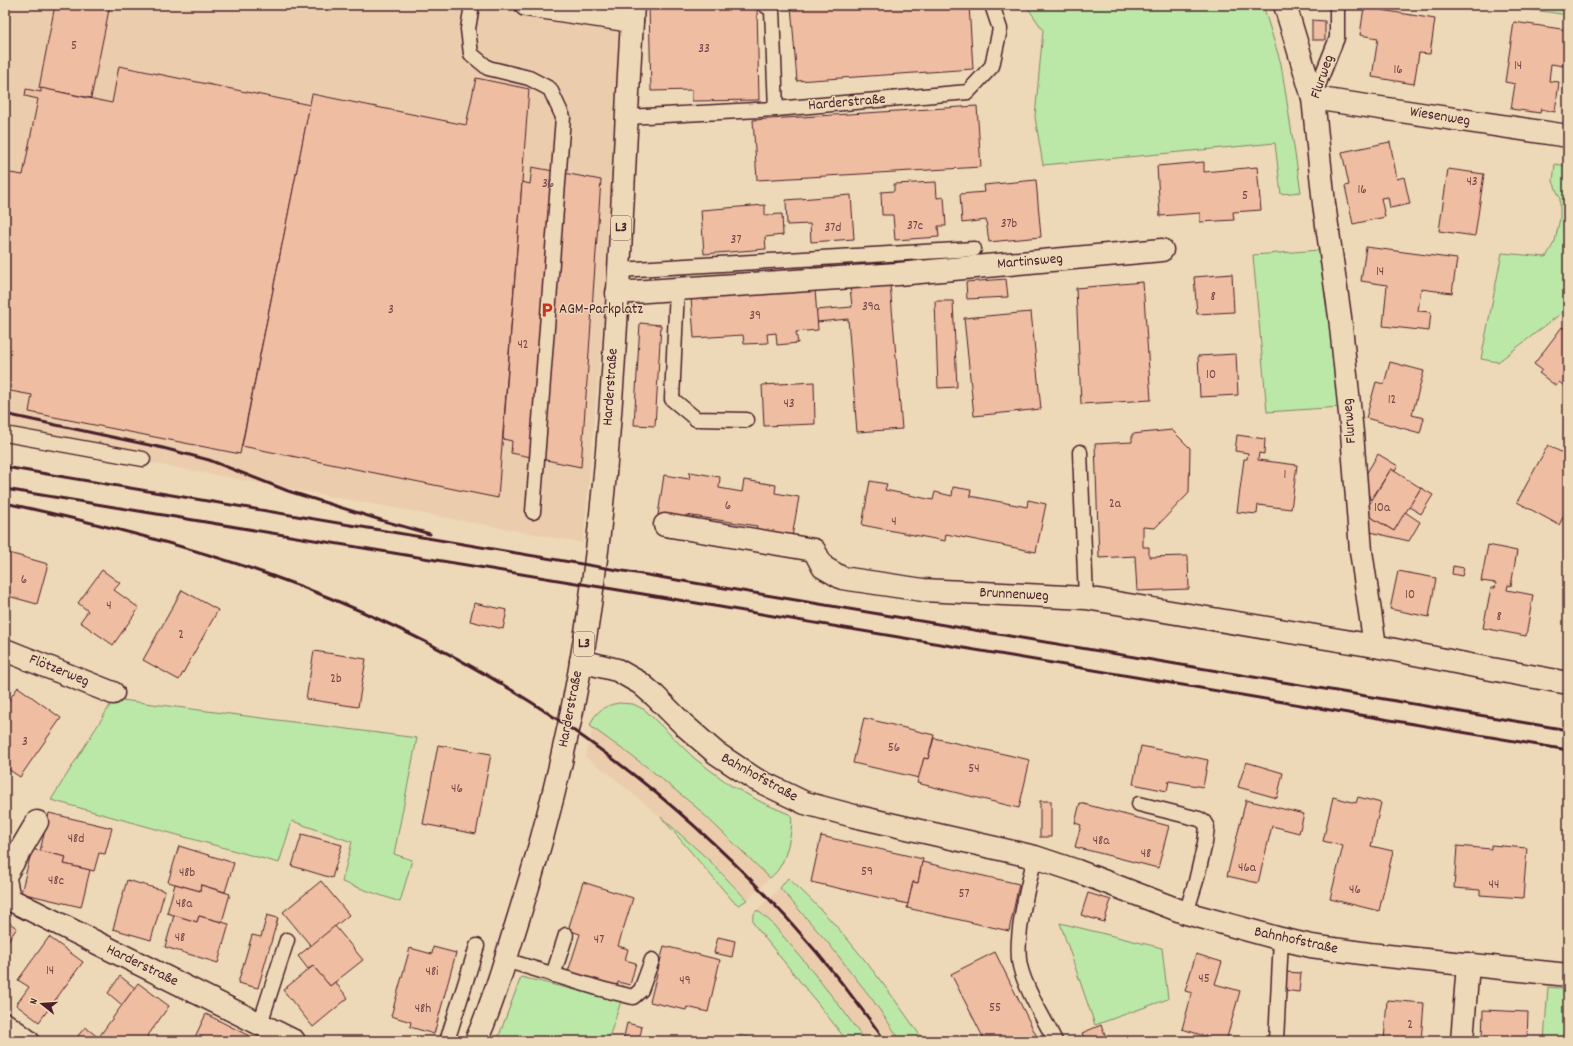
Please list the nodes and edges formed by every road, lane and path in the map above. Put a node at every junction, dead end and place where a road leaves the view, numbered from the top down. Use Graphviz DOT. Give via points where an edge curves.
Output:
graph roads {
  1 [pos="472,5"];
  2 [pos="526,5"];
  3 [pos="765,5"];
  4 [pos="992,5"];
  5 [pos="1285,5"];
  6 [pos="1337,5"];
  7 [pos="632,13"];
  8 [pos="1313,98"];
  9 [pos="776,109"];
  10 [pos="627,117"];
  11 [pos="1568,136"];
  12 [pos="974,249"];
  13 [pos="1162,250"];
  14 [pos="619,270"];
  15 [pos="677,289"];
  16 [pos="617,293"];
  17 [pos="747,420"];
  18 [pos="5,434"];
  19 [pos="1080,452"];
  20 [pos="143,459"];
  21 [pos="534,512"];
  22 [pos="665,525"];
  23 [pos="1086,598"];
  24 [pos="1375,646"];
  25 [pos="5,650"];
  26 [pos="581,661"];
  27 [pos="1567,678"];
  28 [pos="113,693"];
  29 [pos="1139,804"];
  30 [pos="37,822"];
  31 [pos="1035,857"];
  32 [pos="5,876"];
  33 [pos="5,879"];
  34 [pos="1186,913"];
  35 [pos="566,935"];
  36 [pos="1281,939"];
  37 [pos="287,940"];
  38 [pos="477,946"];
  39 [pos="505,960"];
  40 [pos="652,960"];
  41 [pos="1468,964"];
  42 [pos="553,975"];
  43 [pos="1568,975"];
  44 [pos="5,1024"];
  45 [pos="260,1024"];
  46 [pos="28,1041"];
  47 [pos="294,1041"];
  48 [pos="447,1041"];
  49 [pos="476,1041"];
  50 [pos="1055,1041"];
  51 [pos="1276,1041"];
  52 [pos="1462,1041"];
  1 -- 21 [label="lane" via="468,29 471,54 488,68 529,78 550,89 563,117"];
  2 -- 7 [label="street"];
  3 -- 9 [label="lane" via="772,10"];
  4 -- 9 [label="lane, Harderstraße" via="1000,28 992,66 968,92"];
  5 -- 8 [label="street"];
  6 -- 8 [label="lane, Flurweg" via="1337,38"];
  7 -- 10 [label="street, Harderstraße / L3"];
  8 -- 11 [label="street, Wiesenweg"];
  8 -- 24 [label="street, Flurweg" via="1324,204 1340,317 1361,550"];
  9 -- 10 [label="lane, Harderstraße"];
  10 -- 14 [label="street, Harderstraße / L3"];
  12 -- 14 [label="lane"];
  13 -- 15 [label="street, Martinsweg" via="898,274"];
  14 -- 16 [label="street, Harderstraße / L3"];
  15 -- 16 [label="street"];
  15 -- 17 [label="lane" via="672,399 696,419"];
  16 -- 26 [label="street, Harderstraße / L3" via="607,450 594,575"];
  18 -- 20 [label="lane"];
  19 -- 23 [label="lane"];
  22 -- 23 [label="street, Brunnenweg" via="814,550 823,567 842,578 923,590"];
  23 -- 24 [label="street, Brunnenweg"];
  24 -- 27 [label="street" via="1475,666"];
  25 -- 28 [label="street, Flötzerweg"];
  26 -- 31 [label="street, Bahnhofstraße" via="617,670 640,683 716,754 755,779 792,798 829,810"];
  26 -- 39 [label="street, Harderstraße / L3" via="562,755 542,835"];
  29 -- 34 [label="lane" via="1199,819 1207,827 1196,881"];
  30 -- 32 [label="street"];
  31 -- 34 [label="street, Bahnhofstraße"];
  31 -- 50 [label="lane" via="1024,910 1019,959 1025,982"];
  33 -- 45 [label="street, Harderstraße" via="8,899"];
  34 -- 36 [label="street, Bahnhofstraße"];
  35 -- 42 [label="lane"];
  36 -- 41 [label="street, Bahnhofstraße" via="1369,954"];
  36 -- 51 [label="lane"];
  37 -- 45 [label="lane"];
  38 -- 48 [label="lane"];
  39 -- 42 [label="lane"];
  39 -- 49 [label="street, Harderstraße / L3"];
  40 -- 42 [label="lane" via="641,990 633,997"];
  41 -- 43 [label="street, Bahnhofstraße"];
  41 -- 52 [label="street"];
  44 -- 46 [label="street"];
  45 -- 47 [label="street, Harderstraße"];
}
